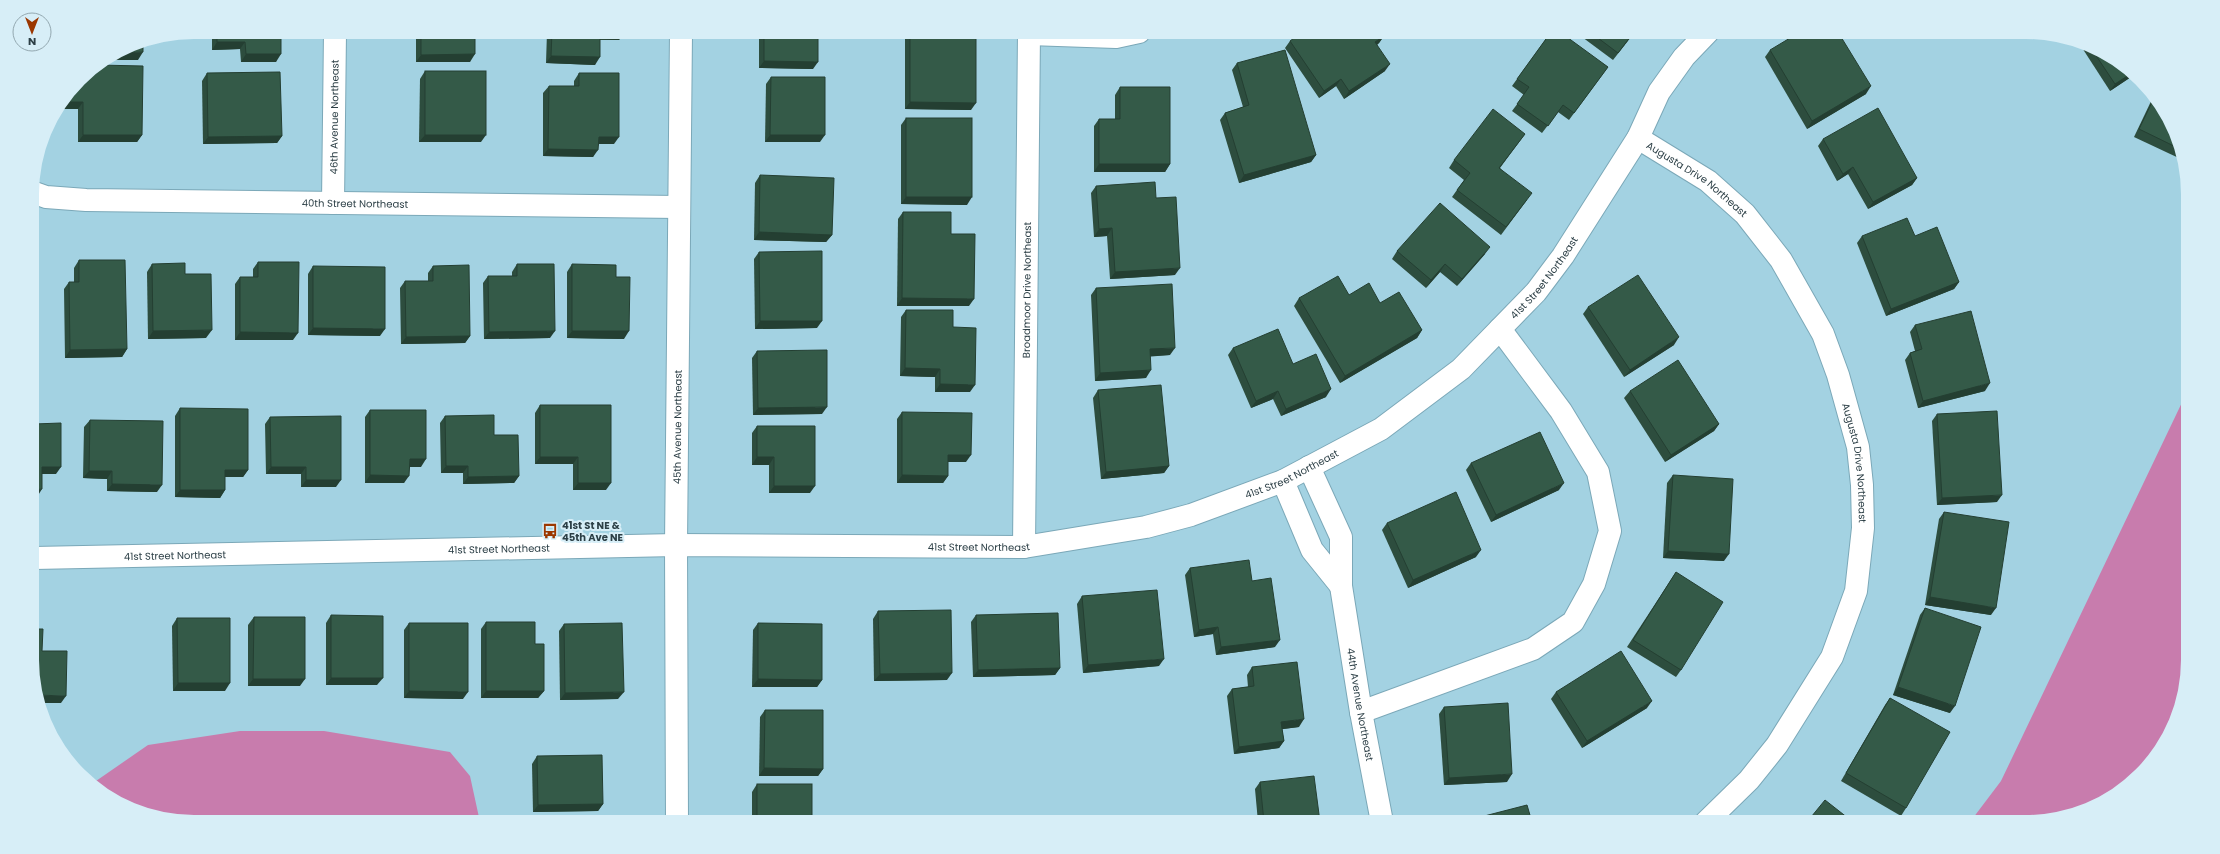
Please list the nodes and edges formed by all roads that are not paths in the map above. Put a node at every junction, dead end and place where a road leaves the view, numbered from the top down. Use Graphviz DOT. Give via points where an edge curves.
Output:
graph roads {
  1 [pos="335,39"];
  2 [pos="680,39"];
  3 [pos="1029,39"];
  4 [pos="1701,39"];
  5 [pos="1638,138"];
  6 [pos="39,194"];
  7 [pos="333,203"];
  8 [pos="679,206"];
  9 [pos="1500,329"];
  10 [pos="1309,467"];
  11 [pos="1282,481"];
  12 [pos="676,545"];
  13 [pos="1024,547"];
  14 [pos="39,558"];
  15 [pos="1341,586"];
  16 [pos="1361,712"];
  17 [pos="677,815"];
  18 [pos="1381,815"];
  19 [pos="1713,815"];
  1 -- 7 [label="street, 46th Avenue Northeast"];
  2 -- 8 [label="street, 45th Avenue Northeast"];
  3 -- 13 [label="street, Broadmoor Drive Northeast"];
  4 -- 5 [label="street, 41st Street Northeast" via="1658,92"];
  5 -- 9 [label="street, 41st Street Northeast" via="1563,256 1536,292"];
  5 -- 19 [label="street, Augusta Drive Northeast" via="1708,181 1745,214 1781,260 1823,334 1838,375 1858,447 1863,528 1856,590 1832,657 1777,745 1749,780"];
  6 -- 7 [label="street, 40th Street Northeast" via="86,200"];
  7 -- 8 [label="street, 40th Street Northeast"];
  8 -- 12 [label="street, 45th Avenue Northeast"];
  9 -- 10 [label="street, 41st Street Northeast" via="1461,369 1420,401 1381,429"];
  9 -- 16 [label="street" via="1561,411 1598,472 1610,531 1594,584 1573,622 1532,649"];
  10 -- 11 [label="street, 41st Street Northeast"];
  10 -- 15 [label="street, 44th Avenue Northeast" via="1341,537"];
  11 -- 13 [label="street, 41st Street Northeast" via="1191,515 1146,527"];
  11 -- 15 [label="street, 44th Avenue Northeast" via="1312,550"];
  12 -- 13 [label="street, 41st Street Northeast"];
  12 -- 14 [label="street, 41st Street Northeast"];
  12 -- 17 [label="street, 45th Avenue Northeast"];
  15 -- 16 [label="street, 44th Avenue Northeast"];
  16 -- 18 [label="street, 44th Avenue Northeast"];
}
